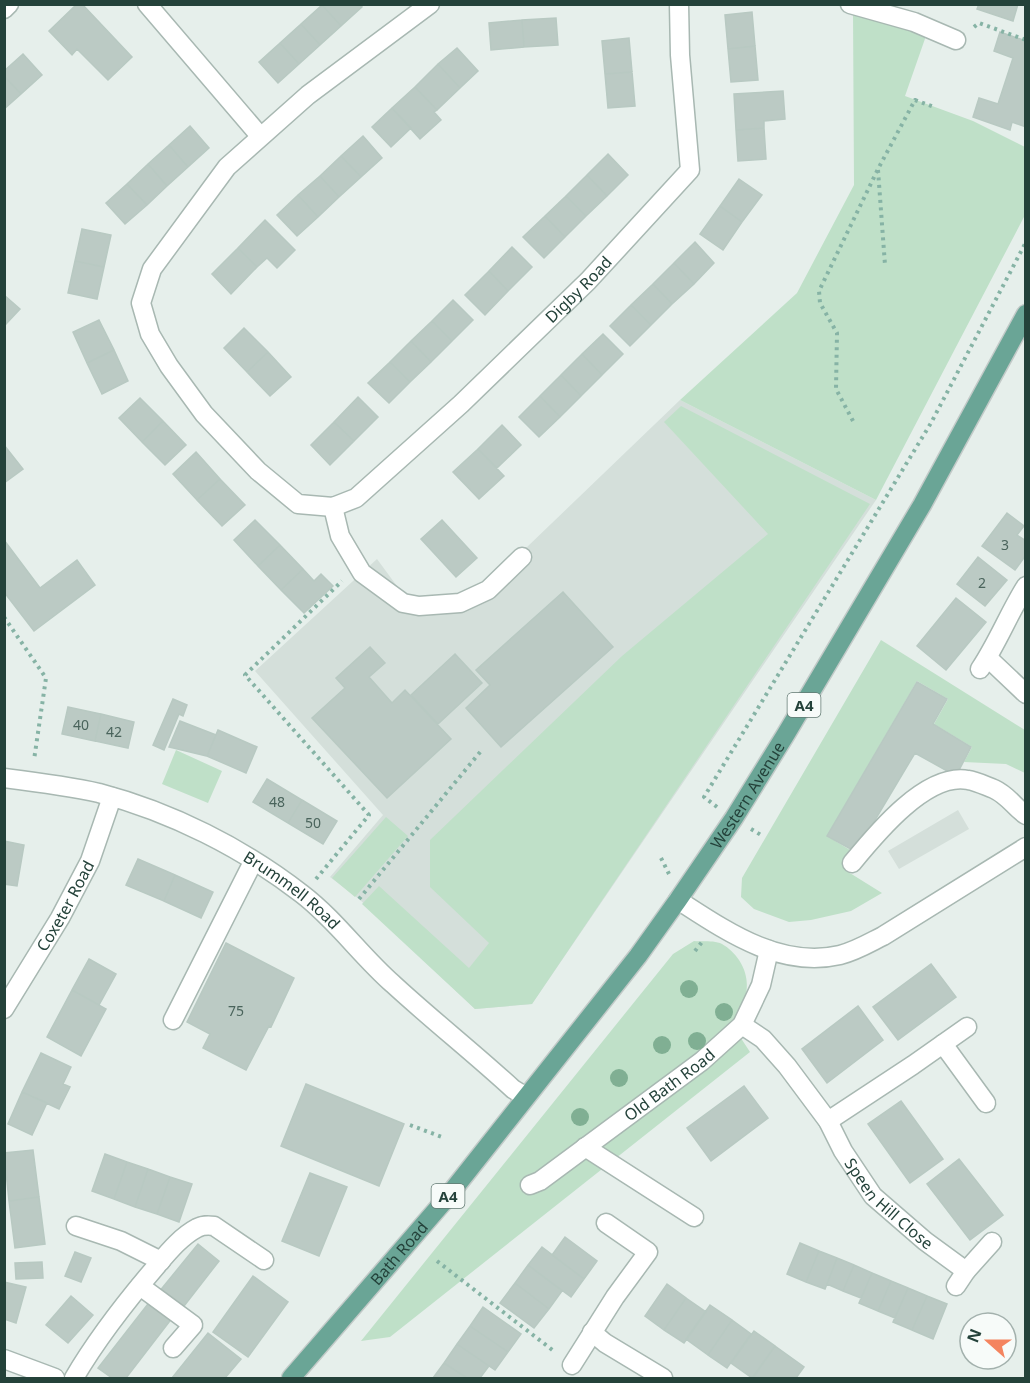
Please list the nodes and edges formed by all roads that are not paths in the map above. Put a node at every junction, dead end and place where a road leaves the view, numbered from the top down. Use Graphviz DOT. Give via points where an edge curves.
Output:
graph roads {
  1 [pos="9,4"];
  2 [pos="147,4"];
  3 [pos="430,4"];
  4 [pos="679,4"];
  5 [pos="850,4"];
  6 [pos="4,9"];
  7 [pos="956,40"];
  8 [pos="260,136"];
  9 [pos="1026,314"];
  10 [pos="333,507"];
  11 [pos="522,557"];
  12 [pos="1026,586"];
  13 [pos="1026,694"];
  14 [pos="4,778"];
  15 [pos="112,797"];
  16 [pos="1026,815"];
  17 [pos="1026,847"];
  18 [pos="253,862"];
  19 [pos="852,863"];
  20 [pos="678,900"];
  21 [pos="769,950"];
  22 [pos="4,1009"];
  23 [pos="173,1020"];
  24 [pos="742,1025"];
  25 [pos="966,1027"];
  26 [pos="943,1044"];
  27 [pos="526,1097"];
  28 [pos="986,1103"];
  29 [pos="828,1121"];
  30 [pos="585,1147"];
  31 [pos="530,1185"];
  32 [pos="694,1217"];
  33 [pos="606,1223"];
  34 [pos="76,1226"];
  35 [pos="992,1242"];
  36 [pos="264,1260"];
  37 [pos="161,1261"];
  38 [pos="966,1270"];
  39 [pos="140,1286"];
  40 [pos="956,1286"];
  41 [pos="592,1332"];
  42 [pos="173,1348"];
  43 [pos="4,1359"];
  44 [pos="572,1365"];
  45 [pos="55,1378"];
  46 [pos="74,1378"];
  47 [pos="291,1378"];
  48 [pos="663,1378"];
  1 -- 6 [label="street"];
  2 -- 8 [label="street"];
  3 -- 8 [label="street, Digby Road"];
  4 -- 10 [label="street, Digby Road" via="690,170 588,281 461,404 356,498"];
  5 -- 7 [label="street" via="914,22"];
  8 -- 10 [label="street, Digby Road" via="227,167 152,269 141,303 150,334 204,414 258,471 298,504"];
  9 -- 20 [label="main road, Western Avenue / A4" via="922,506 769,762"];
  10 -- 11 [label="street" via="340,536 360,569 402,603 459,603 488,590"];
  12 -- 13 [label="street" via="984,663"];
  14 -- 15 [label="street, Brummell Road"];
  15 -- 18 [label="street, Brummell Road" via="207,834"];
  15 -- 22 [label="street, Coxeter Road" via="90,861"];
  16 -- 19 [label="street" via="995,789 966,779 945,782 917,795"];
  17 -- 21 [label="street" via="859,948 821,957"];
  18 -- 23 [label="street"];
  18 -- 27 [label="street, Brummell Road" via="303,895 390,982"];
  20 -- 21 [label="street" via="749,943"];
  20 -- 27 [label="main road, Western Avenue / A4"];
  21 -- 24 [label="street, Old Bath Road" via="760,985"];
  24 -- 29 [label="street, Speen Hill Close" via="764,1039"];
  24 -- 30 [label="street, Old Bath Road" via="702,1061"];
  25 -- 26 [label="street"];
  26 -- 28 [label="street"];
  26 -- 29 [label="street"];
  27 -- 47 [label="main road, Bath Road / A4" via="445,1200"];
  29 -- 38 [label="street, Speen Hill Close" via="873,1196"];
  30 -- 31 [label="street, Old Bath Road"];
  30 -- 32 [label="street"];
  33 -- 41 [label="street" via="648,1252"];
  34 -- 37 [label="street" via="121,1241"];
  35 -- 38 [label="street"];
  36 -- 37 [label="street" via="225,1232 205,1225 178,1243"];
  37 -- 39 [label="street"];
  38 -- 40 [label="street"];
  39 -- 42 [label="street" via="193,1325"];
  39 -- 46 [label="street" via="93,1346"];
  41 -- 44 [label="street"];
  41 -- 48 [label="street"];
  43 -- 45 [label="street"];
}
